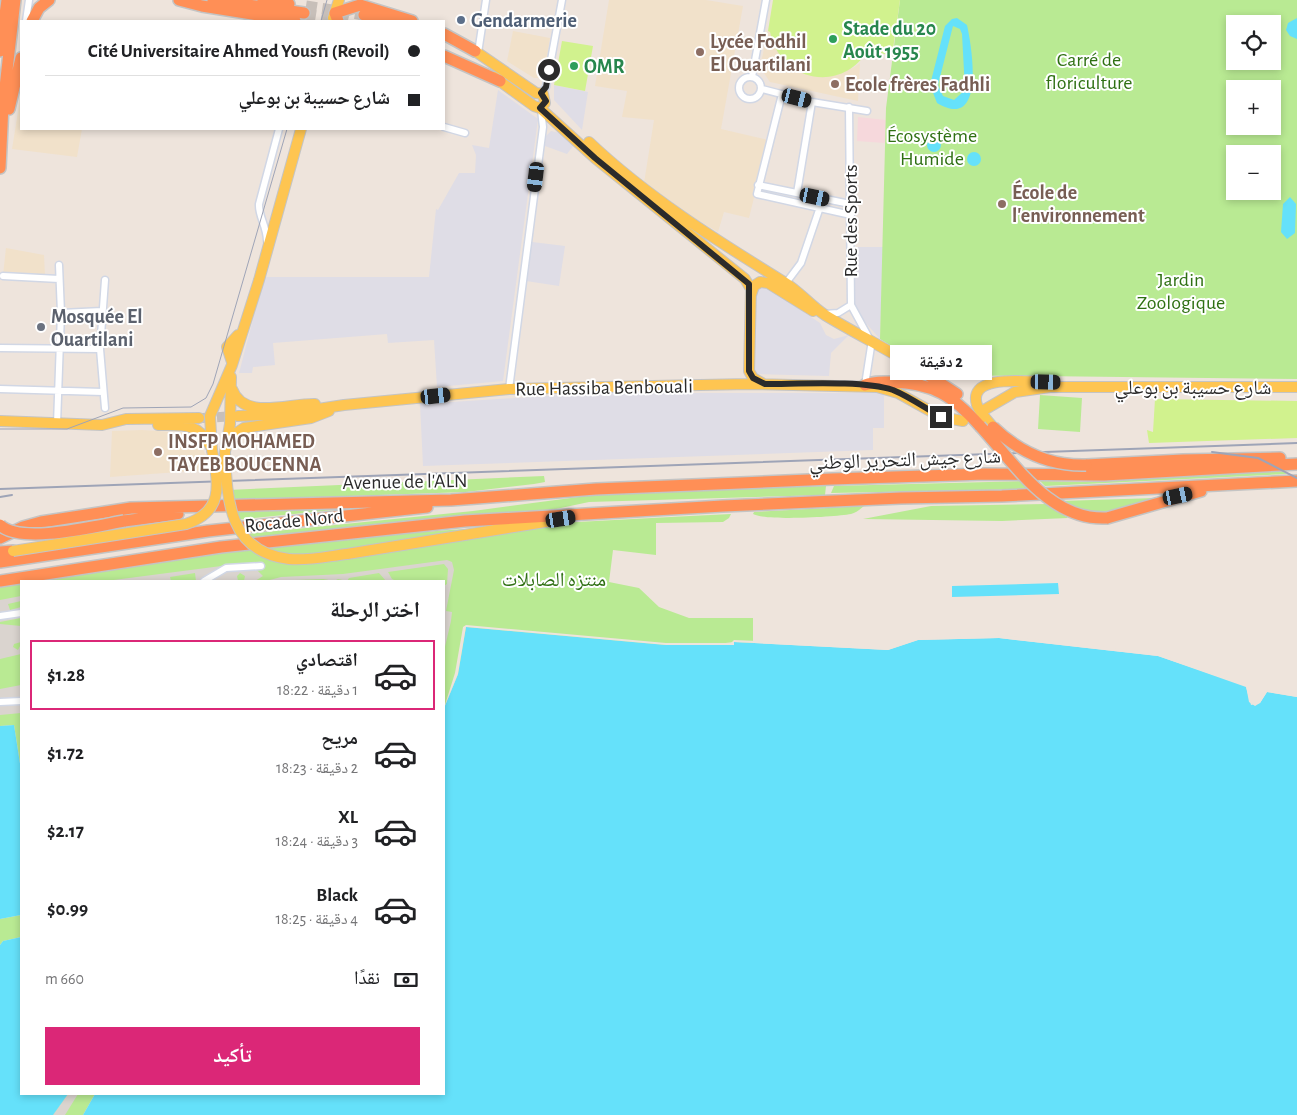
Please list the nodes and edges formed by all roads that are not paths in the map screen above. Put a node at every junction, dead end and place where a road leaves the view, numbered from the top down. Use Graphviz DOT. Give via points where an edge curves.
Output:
graph roads {
  1 [pos="7,0"];
  2 [pos="16,0"];
  3 [pos="29,0"];
  4 [pos="49,0"];
  5 [pos="179,0"];
  6 [pos="213,0"];
  7 [pos="264,0"];
  8 [pos="339,0"];
  9 [pos="486,0"];
  10 [pos="562,0"];
  11 [pos="766,0"];
  12 [pos="364,15"];
  13 [pos="297,16"];
  14 [pos="335,19"];
  15 [pos="26,20"];
  16 [pos="33,20"];
  17 [pos="386,20"];
  18 [pos="409,20"];
  19 [pos="445,35"];
  20 [pos="445,50"];
  21 [pos="4,52"];
  22 [pos="476,52"];
  23 [pos="20,62"];
  24 [pos="752,77"];
  25 [pos="500,81"];
  26 [pos="762,89"];
  27 [pos="782,94"];
  28 [pos="539,101"];
  29 [pos="812,102"];
  30 [pos="849,107"];
  31 [pos="867,111"];
  32 [pos="445,127"];
  33 [pos="279,130"];
  34 [pos="301,130"];
  35 [pos="465,134"];
  36 [pos="2,142"];
  37 [pos="0,168"];
  38 [pos="758,185"];
  39 [pos="797,193"];
  40 [pos="850,204"];
  41 [pos="819,210"];
  42 [pos="850,216"];
  43 [pos="266,250"];
  44 [pos="59,265"];
  45 [pos="3,276"];
  46 [pos="59,278"];
  47 [pos="105,280"];
  48 [pos="786,283"];
  49 [pos="751,295"];
  50 [pos="851,305"];
  51 [pos="102,312"];
  52 [pos="61,313"];
  53 [pos="823,314"];
  54 [pos="871,340"];
  55 [pos="0,348"];
  56 [pos="60,348"];
  57 [pos="100,349"];
  58 [pos="911,364"];
  59 [pos="232,365"];
  60 [pos="903,383"];
  61 [pos="765,384"];
  62 [pos="230,385"];
  63 [pos="865,385"];
  64 [pos="1090,387"];
  65 [pos="1297,387"];
  66 [pos="0,389"];
  67 [pos="509,389"];
  68 [pos="59,391"];
  69 [pos="103,392"];
  70 [pos="344,405"];
  71 [pos="105,408"];
  72 [pos="984,410"];
  73 [pos="238,416"];
  74 [pos="199,418"];
  75 [pos="963,421"];
  76 [pos="0,422"];
  77 [pos="57,424"];
  78 [pos="102,425"];
  79 [pos="993,427"];
  80 [pos="227,439"];
  81 [pos="212,450"];
  82 [pos="1297,460"];
  83 [pos="1297,464"];
  84 [pos="1297,481"];
  85 [pos="1237,484"];
  86 [pos="515,496"];
  87 [pos="221,507"];
  88 [pos="594,514"];
  89 [pos="0,525"];
  90 [pos="0,538"];
  91 [pos="13,551"];
  92 [pos="0,552"];
  93 [pos="0,562"];
  94 [pos="261,566"];
  95 [pos="206,580"];
  96 [pos="0,581"];
  97 [pos="20,613"];
  98 [pos="0,616"];
  99 [pos="20,701"];
  100 [pos="0,702"];
  1 -- 21 [label="highway"];
  2 -- 21 [label="highway"];
  3 -- 15 [label="street"];
  4 -- 16 [label="highway" via="39,8"];
  5 -- 13 [label="highway" via="202,6"];
  6 -- 13 [label="highway"];
  7 -- 13 [label="highway"];
  8 -- 14 [label="main road"];
  9 -- 22 [label="street"];
  10 -- 28 [label="street" via="546,87"];
  11 -- 24 [label="street"];
  12 -- 17 [label="highway"];
  14 -- 18 [label="highway" via="360,5"];
  19 -- 22 [label="highway"];
  20 -- 22 [label="highway"];
  20 -- 25 [label="highway"];
  21 -- 36 [label="highway"];
  22 -- 28 [label="main road"];
  23 -- 36 [label="highway"];
  24 -- 26 [label="street" via="759,80"];
  24 -- 26 [label="street" via="744,78 740,83 741,94 752,99"];
  25 -- 28 [label="main road"];
  26 -- 27 [label="street"];
  27 -- 29 [label="street"];
  27 -- 38 [label="street"];
  28 -- 48 [label="main road" via="673,210"];
  28 -- 49 [label="main road" via="595,158 745,279"];
  28 -- 67 [label="street" via="542,127"];
  29 -- 30 [label="street"];
  29 -- 39 [label="street"];
  30 -- 31 [label="street"];
  30 -- 40 [label="street, Rue des Sports"];
  32 -- 35 [label="street"];
  33 -- 43 [label="street" via="259,204 267,232"];
  34 -- 43 [label="main road"];
  36 -- 37 [label="highway"];
  38 -- 39 [label="street"];
  38 -- 41 [label="street" via="758,195"];
  39 -- 40 [label="street"];
  40 -- 42 [label="street, Rue des Sports"];
  41 -- 42 [label="street"];
  41 -- 48 [label="street" via="801,263"];
  42 -- 50 [label="street, Rue des Sports"];
  43 -- 59 [label="main road"];
  44 -- 46 [label="street"];
  45 -- 46 [label="street"];
  46 -- 52 [label="street"];
  47 -- 51 [label="street"];
  48 -- 53 [label="main road"];
  49 -- 53 [label="main road" via="754,286 760,282 768,283"];
  49 -- 61 [label="main road" via="749,371 753,378"];
  50 -- 53 [label="street, Rue des Sports" via="838,312"];
  50 -- 54 [label="street"];
  51 -- 52 [label="street"];
  51 -- 57 [label="street"];
  52 -- 56 [label="street"];
  53 -- 54 [label="main road"];
  54 -- 58 [label="main road"];
  54 -- 63 [label="street"];
  55 -- 56 [label="street"];
  56 -- 57 [label="street"];
  56 -- 68 [label="street"];
  57 -- 69 [label="street"];
  58 -- 60 [label="main road" via="920,377"];
  58 -- 79 [label="highway" via="966,401"];
  59 -- 62 [label="main road"];
  59 -- 81 [label="main road" via="210,416"];
  60 -- 63 [label="highway"];
  60 -- 85 [label="highway, bridge" via="928,386 942,392 965,409 1046,497 1060,508 1087,518 1107,518 1178,496"];
  61 -- 63 [label="main road, Rue Hassiba Benbouali"];
  61 -- 67 [label="main road, Rue Hassiba Benbouali"];
  62 -- 70 [label="main road" via="238,402 250,407"];
  62 -- 80 [label="main road" via="231,414"];
  63 -- 75 [label="main road" via="894,391 941,417"];
  64 -- 65 [label="main road, شارع حسيبة بن بوعلي"];
  64 -- 72 [label="main road" via="1020,391"];
  64 -- 79 [label="main road" via="1000,381 986,384 978,393 977,404"];
  66 -- 68 [label="street"];
  67 -- 70 [label="main road, Rue Hassiba Benbouali"];
  68 -- 69 [label="street"];
  68 -- 77 [label="street"];
  69 -- 71 [label="street"];
  70 -- 73 [label="main road" via="286,414"];
  70 -- 80 [label="main road" via="311,418 244,428"];
  74 -- 78 [label="main road" via="126,419"];
  76 -- 77 [label="main road"];
  77 -- 78 [label="main road"];
  78 -- 81 [label="main road" via="191,427 203,435"];
  79 -- 82 [label="highway, bridge" via="1015,445 1038,457 1065,464"];
  80 -- 88 [label="main road, bridge" via="224,452 229,509 243,535 255,547 290,559 347,554"];
  81 -- 91 [label="main road, bridge" via="218,479 215,500 209,512 199,520"];
  83 -- 86 [label="highway, شارع جيش التحرير الوطني" via="1104,475 985,474 822,479"];
  84 -- 85 [label="highway, شارع جيش التحرير الوطني"];
  85 -- 88 [label="highway, شارع جيش التحرير الوطني"];
  86 -- 87 [label="highway, Avenue de l'ALN"];
  86 -- 93 [label="highway, Rocade Nord" via="498,501 208,531"];
  87 -- 89 [label="highway, bridge" via="31,535 16,534"];
  87 -- 90 [label="highway, Avenue de l'ALN" via="131,508 100,512 23,527"];
  88 -- 96 [label="highway, Rocade Nord" via="465,521 221,547"];
  91 -- 92 [label="highway"];
  94 -- 95 [label="street" via="226,568"];
  97 -- 98 [label="street"];
  99 -- 100 [label="street"];
}
